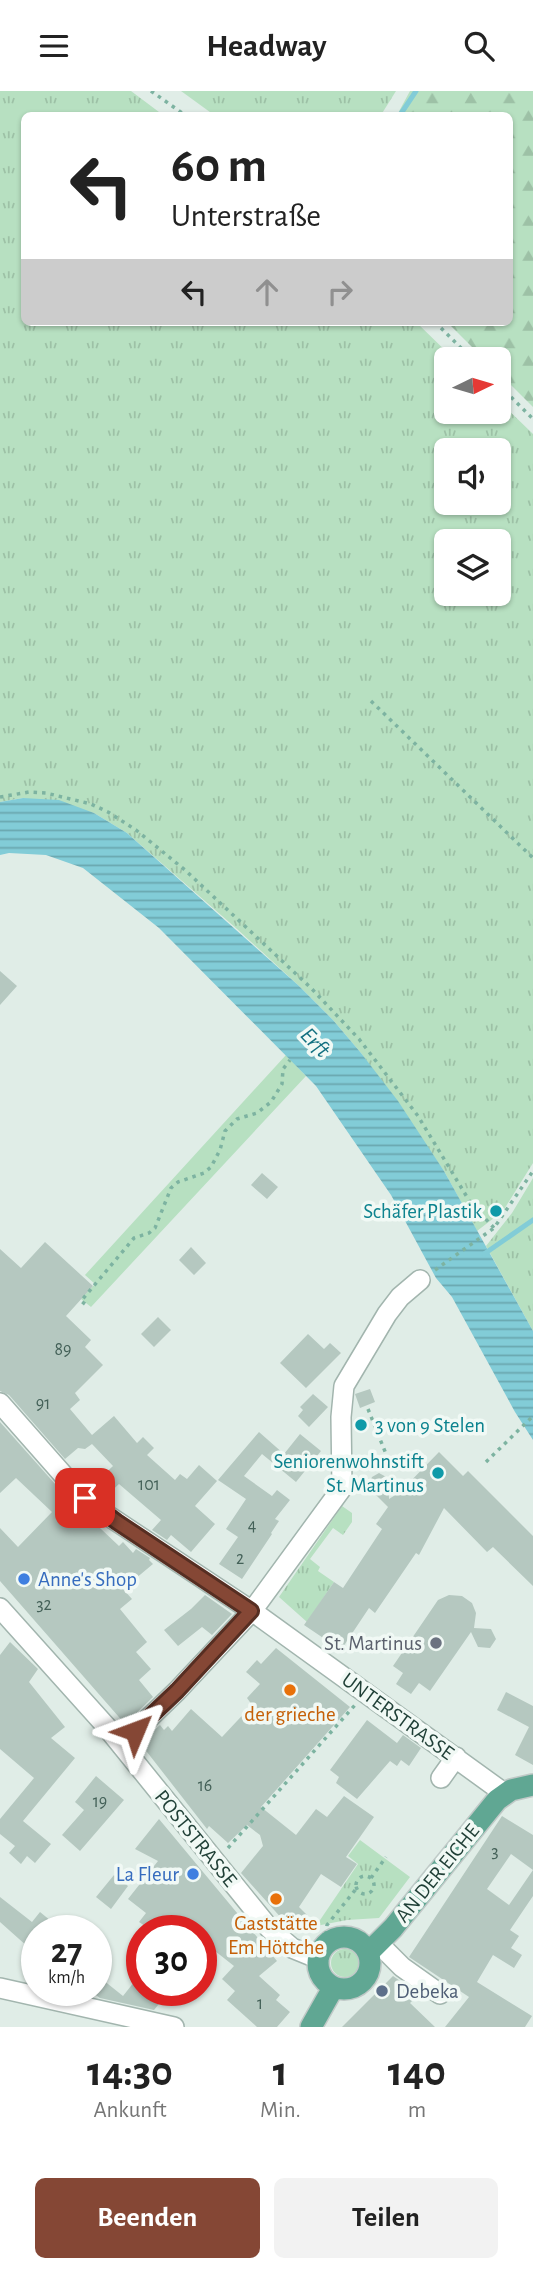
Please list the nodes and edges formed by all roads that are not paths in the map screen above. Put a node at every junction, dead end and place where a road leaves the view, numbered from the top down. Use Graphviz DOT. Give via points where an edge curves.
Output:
graph roads {
  1 [pos="420,1280"];
  2 [pos="0,1403"];
  3 [pos="0,1608"];
  4 [pos="251,1611"];
  5 [pos="121,1745"];
  6 [pos="456,1757"];
  7 [pos="441,1778"];
  8 [pos="533,1785"];
  9 [pos="504,1793"];
  10 [pos="373,1948"];
  11 [pos="322,1952"];
  12 [pos="0,1988"];
  13 [pos="333,1988"];
  14 [pos="440,1994"];
  15 [pos="174,2027"];
  16 [pos="311,2027"];
  1 -- 4 [label="street" via="387,1314 345,1386 342,1488"];
  2 -- 4 [label="street, UNTERSTRASSE" via="67,1480 101,1511"];
  3 -- 5 [label="street, POSTSTRASSE"];
  4 -- 5 [label="street"];
  4 -- 6 [label="street, UNTERSTRASSE"];
  5 -- 11 [label="street, POSTSTRASSE" via="277,1935 299,1952"];
  6 -- 7 [label="street"];
  6 -- 9 [label="street, UNTERSTRASSE"];
  8 -- 9 [label="main road"];
  9 -- 10 [label="main road, AN DER EICHE"];
  10 -- 11 [label="main road" via="349,1937 334,1939"];
  10 -- 13 [label="main road" via="361,1984"];
  10 -- 14 [label="street"];
  11 -- 13 [label="main road" via="321,1975"];
  12 -- 15 [label="street"];
  13 -- 16 [label="main road"];
}
